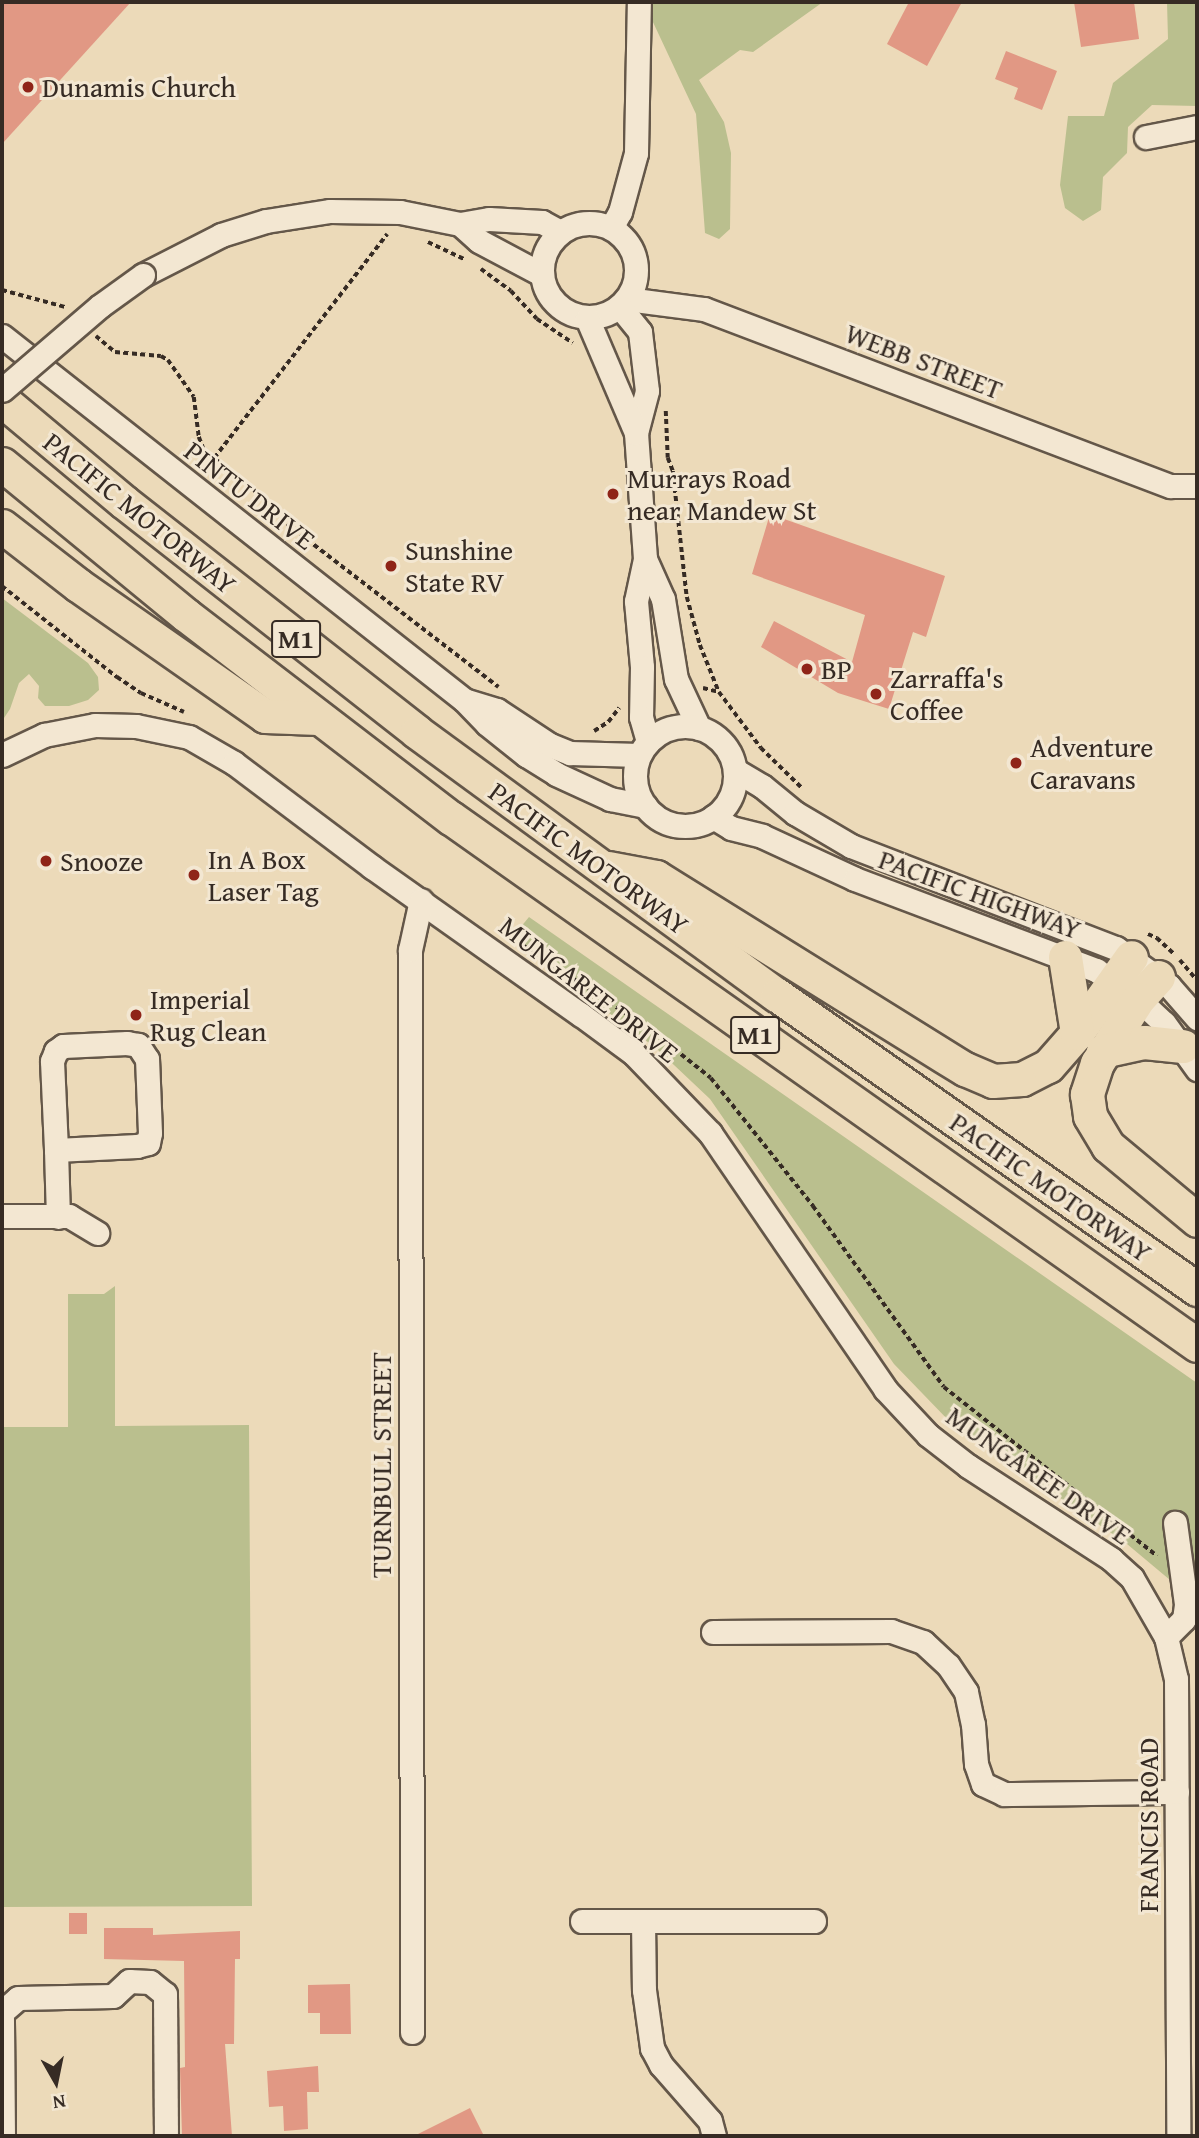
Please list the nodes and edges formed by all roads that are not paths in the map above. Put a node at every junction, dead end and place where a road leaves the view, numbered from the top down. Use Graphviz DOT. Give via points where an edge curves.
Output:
graph roads {
  1 [pos="639,2"];
  2 [pos="1197,127"];
  3 [pos="1146,136"];
  4 [pos="460,224"];
  5 [pos="611,228"];
  6 [pos="560,232"];
  7 [pos="541,274"];
  8 [pos="623,303"];
  9 [pos="587,318"];
  10 [pos="2,336"];
  11 [pos="2,390"];
  12 [pos="2,400"];
  13 [pos="636,433"];
  14 [pos="2,464"];
  15 [pos="1197,486"];
  16 [pos="2,526"];
  17 [pos="645,559"];
  18 [pos="464,700"];
  19 [pos="318,718"];
  20 [pos="699,728"];
  21 [pos="644,749"];
  22 [pos="2,755"];
  23 [pos="735,770"];
  24 [pos="645,806"];
  25 [pos="713,817"];
  26 [pos="599,867"];
  27 [pos="421,900"];
  28 [pos="1065,957"];
  29 [pos="1137,969"];
  30 [pos="1090,1042"];
  31 [pos="1192,1044"];
  32 [pos="55,1150"];
  33 [pos="2,1216"];
  34 [pos="58,1217"];
  35 [pos="1197,1220"];
  36 [pos="97,1233"];
  37 [pos="1197,1289"];
  38 [pos="1197,1345"];
  39 [pos="1175,1523"];
  40 [pos="713,1632"];
  41 [pos="1166,1637"];
  42 [pos="1177,1792"];
  43 [pos="1188,1872"];
  44 [pos="582,1921"];
  45 [pos="643,1921"];
  46 [pos="814,1921"];
  47 [pos="412,2032"];
  48 [pos="3,2136"];
  49 [pos="166,2136"];
  50 [pos="714,2136"];
  51 [pos="1178,2136"];
  1 -- 5 [label="street" via="636,153"];
  2 -- 3 [label="street"];
  4 -- 6 [label="street" via="489,219 542,222"];
  4 -- 7 [label="street" via="479,241"];
  4 -- 11 [label="street, bridge" via="374,210 288,216 221,235 143,275"];
  5 -- 6 [label="street" via="585,222"];
  5 -- 8 [label="street" via="624,238 637,268 635,284"];
  6 -- 7 [label="street" via="542,258"];
  7 -- 9 [label="street" via="551,300 561,309"];
  8 -- 9 [label="street" via="610,313"];
  8 -- 13 [label="street" via="640,332 644,358 646,391"];
  8 -- 15 [label="street, WEBB STREET" via="704,309 1171,486"];
  9 -- 13 [label="street"];
  10 -- 18 [label="street, PINTU DRIVE"];
  12 -- 26 [label="highway, PACIFIC MOTORWAY / M1" via="300,642"];
  13 -- 17 [label="street"];
  14 -- 19 [label="highway, PACIFIC MOTORWAY / M1"];
  16 -- 19 [label="highway" via="265,716"];
  17 -- 20 [label="street" via="663,599 676,679"];
  17 -- 21 [label="street" via="636,601"];
  18 -- 21 [label="street, PINTU DRIVE" via="497,710 570,753"];
  18 -- 24 [label="street, PINTU DRIVE" via="542,766 610,799"];
  19 -- 38 [label="highway, PACIFIC MOTORWAY / M1" via="546,888"];
  20 -- 21 [label="street" via="672,728"];
  20 -- 23 [label="street" via="723,743"];
  21 -- 24 [label="street" via="635,782"];
  22 -- 27 [label="street, MUNGAREE DRIVE" via="57,731 95,725 136,726 189,737 234,763"];
  23 -- 25 [label="street" via="731,796"];
  23 -- 29 [label="street, PACIFIC HIGHWAY" via="851,846 1101,941"];
  24 -- 25 [label="street" via="669,823 685,826"];
  25 -- 28 [label="street, PACIFIC HIGHWAY" via="855,879"];
  26 -- 30 [label="highway" via="656,877 985,1079 1013,1081 1040,1072"];
  26 -- 37 [label="highway, PACIFIC MOTORWAY / M1"];
  27 -- 41 [label="street, MUNGAREE DRIVE" via="634,1054 710,1133 885,1389 928,1436 1111,1559 1132,1578"];
  27 -- 47 [label="street, TURNBULL STREET" via="410,950"];
  28 -- 29 [label="street, PACIFIC HIGHWAY"];
  28 -- 30 [label="highway"];
  29 -- 30 [label="highway"];
  29 -- 31 [label="street, PACIFIC HIGHWAY"];
  29 -- 31 [label="street, PACIFIC HIGHWAY" via="1164,1023"];
  30 -- 31 [label="highway"];
  30 -- 35 [label="highway" via="1092,1073 1087,1094 1093,1124 1108,1146"];
  32 -- 32 [label="street" via="52,1061 56,1051 63,1046 138,1045 147,1059 148,1143"];
  32 -- 34 [label="street"];
  33 -- 34 [label="street"];
  34 -- 36 [label="street" via="69,1216"];
  39 -- 41 [label="street" via="1186,1604 1184,1619"];
  40 -- 42 [label="street" via="891,1632 923,1642 948,1665 966,1692 983,1784 1004,1794"];
  41 -- 42 [label="street, FRANCIS ROAD" via="1176,1679"];
  42 -- 43 [label="street, FRANCIS ROAD"];
  43 -- 51 [label="street, FRANCIS ROAD"];
  44 -- 45 [label="street"];
  45 -- 46 [label="street"];
  45 -- 50 [label="street" via="644,1990 652,2048 661,2065 710,2121"];
  48 -- 49 [label="street" via="2,2012 18,1997 113,1996 130,1981 150,1982 165,1994"];
}
